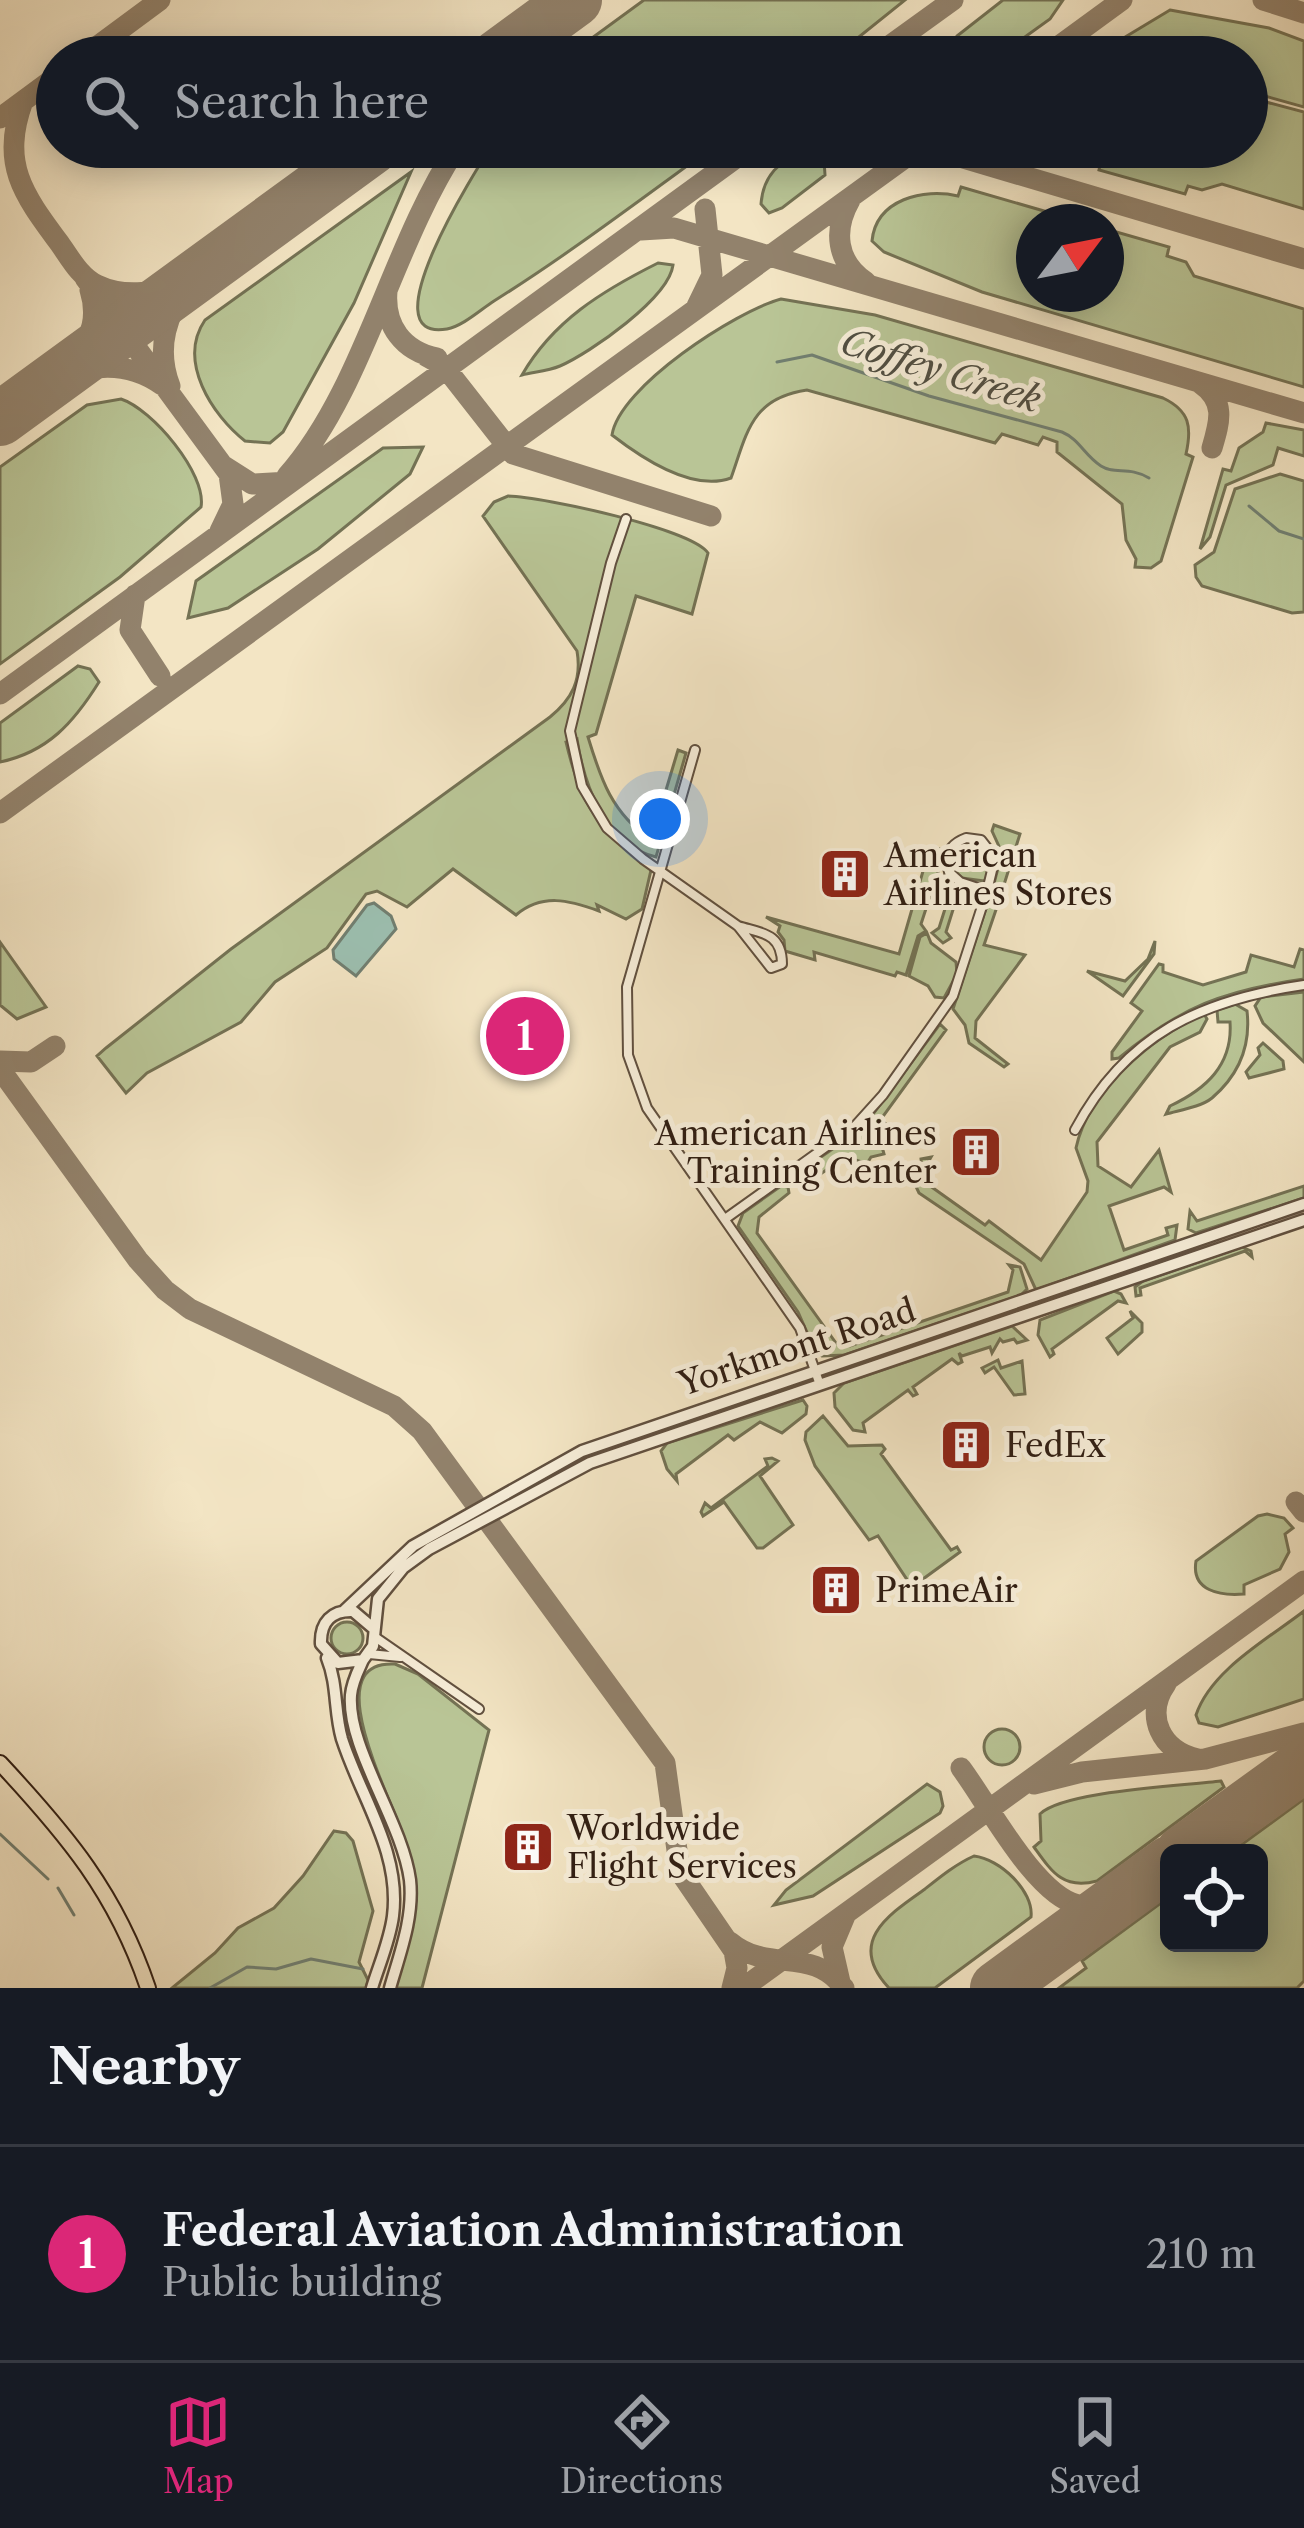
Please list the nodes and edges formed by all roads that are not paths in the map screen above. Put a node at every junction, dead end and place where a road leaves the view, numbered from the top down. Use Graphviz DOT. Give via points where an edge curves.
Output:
graph roads {
  1 [pos="626,519"];
  2 [pos="695,750"];
  3 [pos="660,870"];
  4 [pos="987,891"];
  5 [pos="738,926"];
  6 [pos="1304,985"];
  7 [pos="1075,1130"];
  8 [pos="1304,1204"];
  9 [pos="725,1219"];
  10 [pos="1304,1220"];
  11 [pos="1187,1244"];
  12 [pos="1192,1258"];
  13 [pos="1115,1269"];
  14 [pos="1122,1283"];
  15 [pos="1034,1297"];
  16 [pos="1038,1311"];
  17 [pos="816,1370"];
  18 [pos="820,1385"];
  19 [pos="344,1611"];
  20 [pos="374,1633"];
  21 [pos="324,1652"];
  22 [pos="366,1657"];
  23 [pos="402,1657"];
  24 [pos="479,1709"];
  25 [pos="0,1763"];
  26 [pos="148,1988"];
  27 [pos="372,1988"];
  28 [pos="389,1988"];
  1 -- 3 [label="street" via="585,665 572,749 597,816"];
  2 -- 3 [label="street"];
  3 -- 5 [label="street"];
  3 -- 9 [label="street" via="627,987 628,1055 647,1108"];
  4 -- 4 [label="street" via="992,851 974,838 958,841 947,854 949,872"];
  4 -- 9 [label="street" via="953,996 883,1095 855,1126"];
  5 -- 5 [label="street" via="771,968 782,964 768,933"];
  6 -- 7 [label="street" via="1234,997 1160,1031 1115,1073"];
  8 -- 11 [label="street, Yorkmont Road"];
  9 -- 17 [label="street" via="800,1328"];
  10 -- 12 [label="street, Yorkmont Road"];
  11 -- 12 [label="street"];
  11 -- 13 [label="street, Yorkmont Road"];
  12 -- 14 [label="street, Yorkmont Road"];
  13 -- 14 [label="street"];
  13 -- 15 [label="street, Yorkmont Road"];
  14 -- 16 [label="street, Yorkmont Road"];
  15 -- 16 [label="street"];
  15 -- 17 [label="street, Yorkmont Road"];
  16 -- 18 [label="street, Yorkmont Road"];
  17 -- 18 [label="street"];
  17 -- 19 [label="street, Yorkmont Road" via="583,1451 413,1546"];
  18 -- 20 [label="street, Yorkmont Road" via="550,1482 403,1568 378,1599"];
  19 -- 20 [label="street" via="362,1615"];
  19 -- 21 [label="street, Yorkmont Road" via="323,1626"];
  20 -- 22 [label="street, Yorkmont Road"];
  20 -- 23 [label="street"];
  21 -- 22 [label="street" via="338,1663"];
  21 -- 27 [label="street" via="342,1739 393,1882 393,1921"];
  22 -- 23 [label="street"];
  22 -- 28 [label="street, Yorkmont Road" via="351,1692 353,1718 410,1886 409,1921"];
  23 -- 24 [label="street"];
  25 -- 26 [label="main road" via="90,1866"];
}
